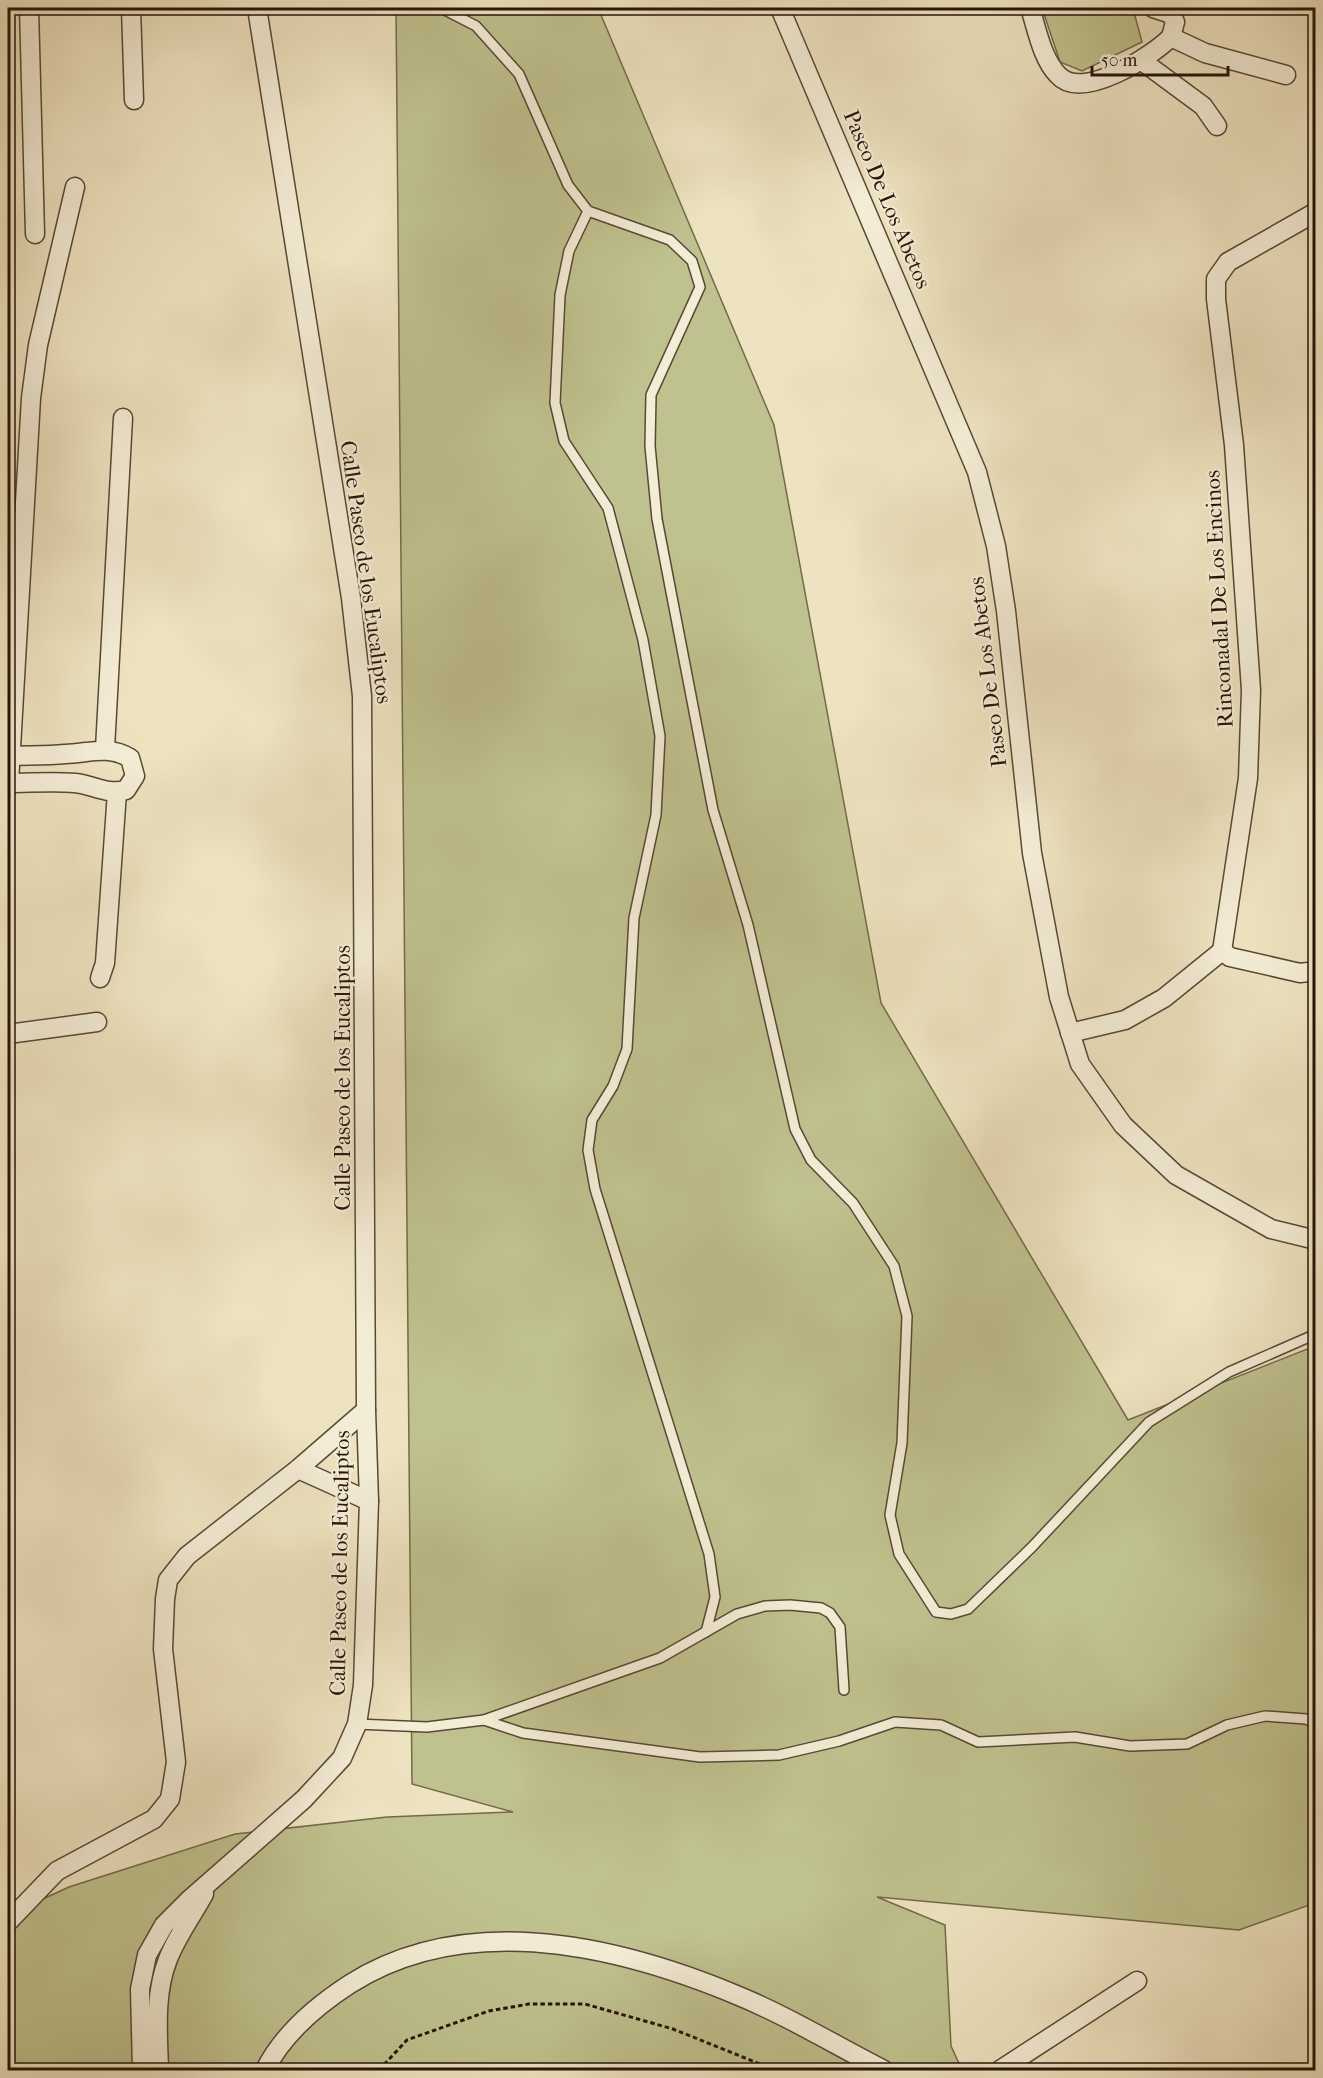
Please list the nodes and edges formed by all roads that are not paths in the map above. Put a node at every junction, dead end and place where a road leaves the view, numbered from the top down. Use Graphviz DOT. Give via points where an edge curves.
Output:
graph roads {
  1 [pos="29,8"];
  2 [pos="131,8"];
  3 [pos="257,8"];
  4 [pos="441,8"];
  5 [pos="780,8"];
  6 [pos="1030,8"];
  7 [pos="1153,8"];
  8 [pos="1171,37"];
  9 [pos="1142,61"];
  10 [pos="1286,75"];
  11 [pos="134,100"];
  12 [pos="1217,126"];
  13 [pos="75,187"];
  14 [pos="588,211"];
  15 [pos="1316,212"];
  16 [pos="35,234"];
  17 [pos="123,418"];
  18 [pos="105,749"];
  19 [pos="9,756"];
  20 [pos="8,783"];
  21 [pos="117,792"];
  22 [pos="1222,951"];
  23 [pos="1316,971"];
  24 [pos="100,978"];
  25 [pos="97,1022"];
  26 [pos="1070,1033"];
  27 [pos="8,1034"];
  28 [pos="1316,1240"];
  29 [pos="1316,1334"];
  30 [pos="366,1410"];
  31 [pos="298,1469"];
  32 [pos="369,1501"];
  33 [pos="706,1632"];
  34 [pos="844,1690"];
  35 [pos="484,1720"];
  36 [pos="357,1724"];
  37 [pos="1316,1724"];
  38 [pos="208,1884"];
  39 [pos="8,1922"];
  40 [pos="1137,1981"];
  41 [pos="142,2070"];
  42 [pos="159,2070"];
  43 [pos="265,2070"];
  44 [pos="884,2070"];
  45 [pos="1000,2070"];
  1 -- 16 [label="street"];
  2 -- 11 [label="street"];
  3 -- 30 [label="street, Calle Paseo de los Eucaliptos" via="351,598 362,696"];
  4 -- 14 [label="lane" via="476,26 519,74 568,185"];
  5 -- 26 [label="street, Paseo De Los Abetos" via="977,472 996,546 1006,611 1032,853 1059,997"];
  6 -- 9 [label="street" via="1050,65 1059,77 1091,83"];
  7 -- 8 [label="street" via="1171,14 1175,22"];
  8 -- 9 [label="street"];
  8 -- 10 [label="street" via="1205,53"];
  9 -- 12 [label="street" via="1203,106"];
  13 -- 19 [label="street" via="38,345 31,398"];
  14 -- 29 [label="lane" via="670,240 692,261 700,287 651,394 650,446 657,519 713,810 748,925 795,1129 812,1160 853,1203 894,1266 907,1317 902,1443 890,1515 899,1554 936,1612 968,1610 1149,1422 1229,1372"];
  14 -- 33 [label="lane" via="569,251 560,295 555,403 564,441 608,508 643,640 660,736 656,814 634,918 627,1049 613,1086 592,1120 588,1150 595,1189 709,1554 715,1597"];
  15 -- 22 [label="street, RinconadaI De Los Encinos" via="1228,262 1216,279 1234,445 1251,690 1248,778"];
  17 -- 18 [label="street"];
  18 -- 19 [label="street"];
  18 -- 21 [label="street" via="130,758 135,767 131,785"];
  19 -- 20 [label="street"];
  20 -- 21 [label="street" via="72,783"];
  21 -- 24 [label="street" via="105,963"];
  22 -- 23 [label="street" via="1230,957 1300,973"];
  22 -- 26 [label="street" via="1164,998 1125,1020"];
  25 -- 27 [label="street"];
  26 -- 28 [label="street, Paseo De Los Abetos" via="1080,1064 1123,1125 1176,1175 1270,1228"];
  30 -- 31 [label="street"];
  30 -- 32 [label="street, Calle Paseo de los Eucaliptos"];
  31 -- 32 [label="street"];
  31 -- 39 [label="street" via="187,1556 168,1580 163,1649 176,1762 170,1799 154,1819 57,1871"];
  32 -- 36 [label="street, Calle Paseo de los Eucaliptos" via="363,1685"];
  33 -- 34 [label="lane" via="737,1614 765,1606 821,1608 830,1612 840,1627"];
  33 -- 35 [label="lane" via="660,1658"];
  35 -- 36 [label="lane" via="427,1727"];
  35 -- 37 [label="lane" via="523,1733 700,1757 779,1755 895,1722 941,1725 978,1742 1075,1737 1130,1746 1187,1744 1227,1725 1265,1716 1306,1719"];
  36 -- 38 [label="street, Calle Paseo de los Eucaliptos" via="342,1758 304,1799"];
  38 -- 41 [label="street, Calle Paseo de los Eucaliptos" via="164,1925 147,1955 140,1989"];
  38 -- 42 [label="street" via="166,1962 159,1995"];
  40 -- 45 [label="street"];
  43 -- 44 [label="street" via="274,2052 321,2002 379,1966 470,1942 547,1942 636,1960 735,1994"];
}
